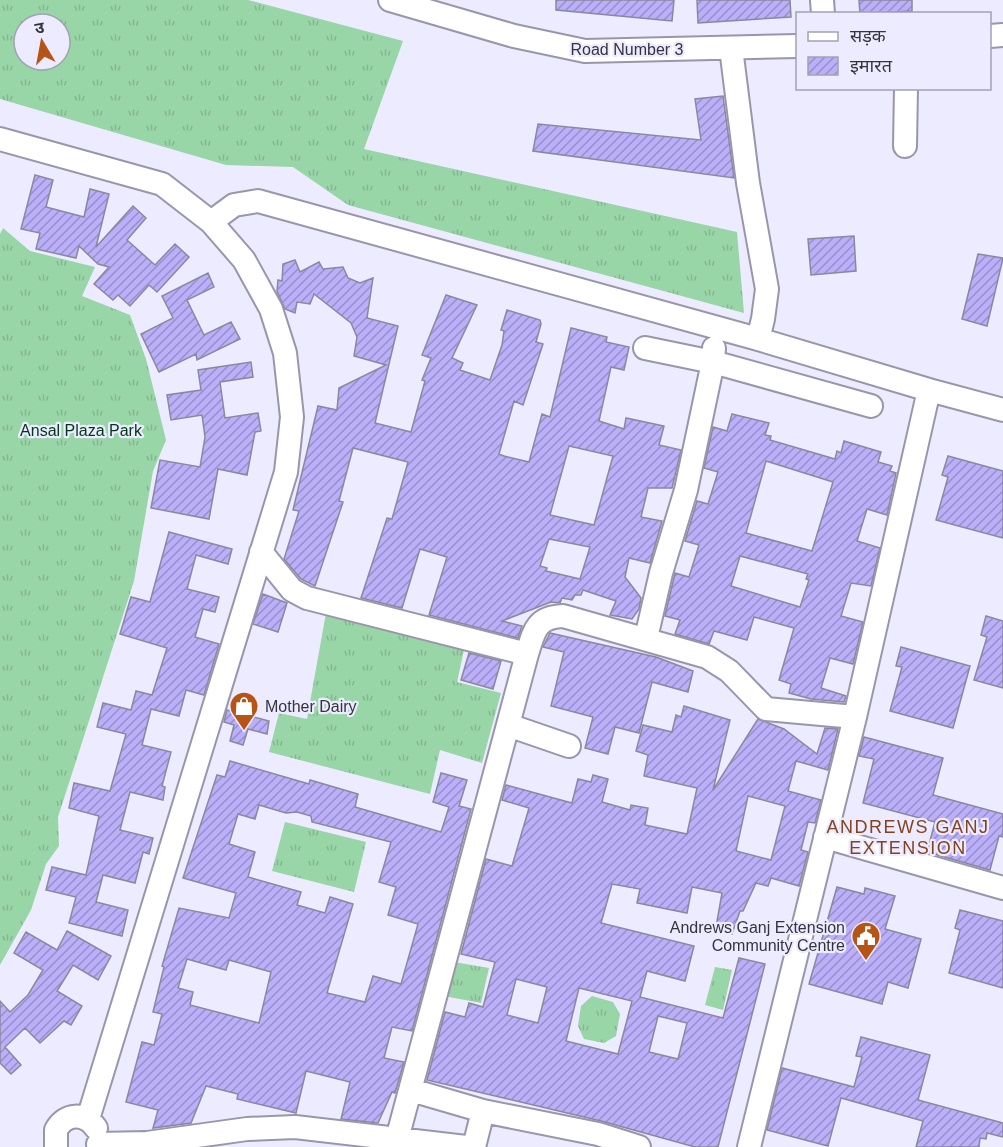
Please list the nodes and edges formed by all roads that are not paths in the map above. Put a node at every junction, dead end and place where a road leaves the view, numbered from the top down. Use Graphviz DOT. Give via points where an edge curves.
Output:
graph roads {
  1 [pos="390,0"];
  2 [pos="796,46"];
  3 [pos="731,48"];
  4 [pos="906,90"];
  5 [pos="0,139"];
  6 [pos="905,146"];
  7 [pos="212,222"];
  8 [pos="716,329"];
  9 [pos="758,339"];
  10 [pos="645,348"];
  11 [pos="713,362"];
  12 [pos="929,390"];
  13 [pos="871,406"];
  14 [pos="1003,410"];
  15 [pos="261,552"];
  16 [pos="646,638"];
  17 [pos="527,654"];
  18 [pos="855,717"];
  19 [pos="508,725"];
  20 [pos="568,746"];
  21 [pos="825,837"];
  22 [pos="1003,888"];
  23 [pos="411,1090"];
  24 [pos="483,1111"];
  25 [pos="88,1119"];
  26 [pos="398,1139"];
  27 [pos="50,1144"];
  28 [pos="97,1145"];
  29 [pos="642,1146"];
  30 [pos="466,1147"];
  31 [pos="474,1147"];
  32 [pos="749,1147"];
  1 -- 3 [label="street, Road Number 3" via="514,36 585,51"];
  2 -- 3 [label="street, Road Number 3"];
  3 -- 9 [label="street" via="748,183 767,289"];
  4 -- 6 [label="street"];
  5 -- 7 [label="street" via="162,184"];
  7 -- 8 [label="street" via="234,205 258,201"];
  7 -- 15 [label="street" via="244,260 271,309 285,353 292,417 286,472"];
  8 -- 9 [label="street"];
  8 -- 11 [label="street"];
  9 -- 12 [label="street"];
  10 -- 11 [label="street"];
  11 -- 13 [label="street"];
  11 -- 16 [label="street" via="686,490"];
  12 -- 14 [label="street"];
  12 -- 18 [label="street"];
  15 -- 17 [label="street" via="292,590 307,598"];
  15 -- 25 [label="street"];
  16 -- 17 [label="street" via="563,616 549,617 534,632"];
  16 -- 18 [label="street" via="707,657 729,671 766,709"];
  17 -- 19 [label="street"];
  18 -- 21 [label="street"];
  19 -- 20 [label="street"];
  19 -- 23 [label="street"];
  21 -- 22 [label="street"];
  21 -- 32 [label="street"];
  23 -- 24 [label="street"];
  23 -- 26 [label="street"];
  24 -- 29 [label="street"];
  24 -- 31 [label="street"];
  25 -- 27 [label="street" via="65,1119"];
  25 -- 28 [label="street" via="97,1129"];
  26 -- 28 [label="street" via="295,1127"];
  26 -- 30 [label="street"];
}
